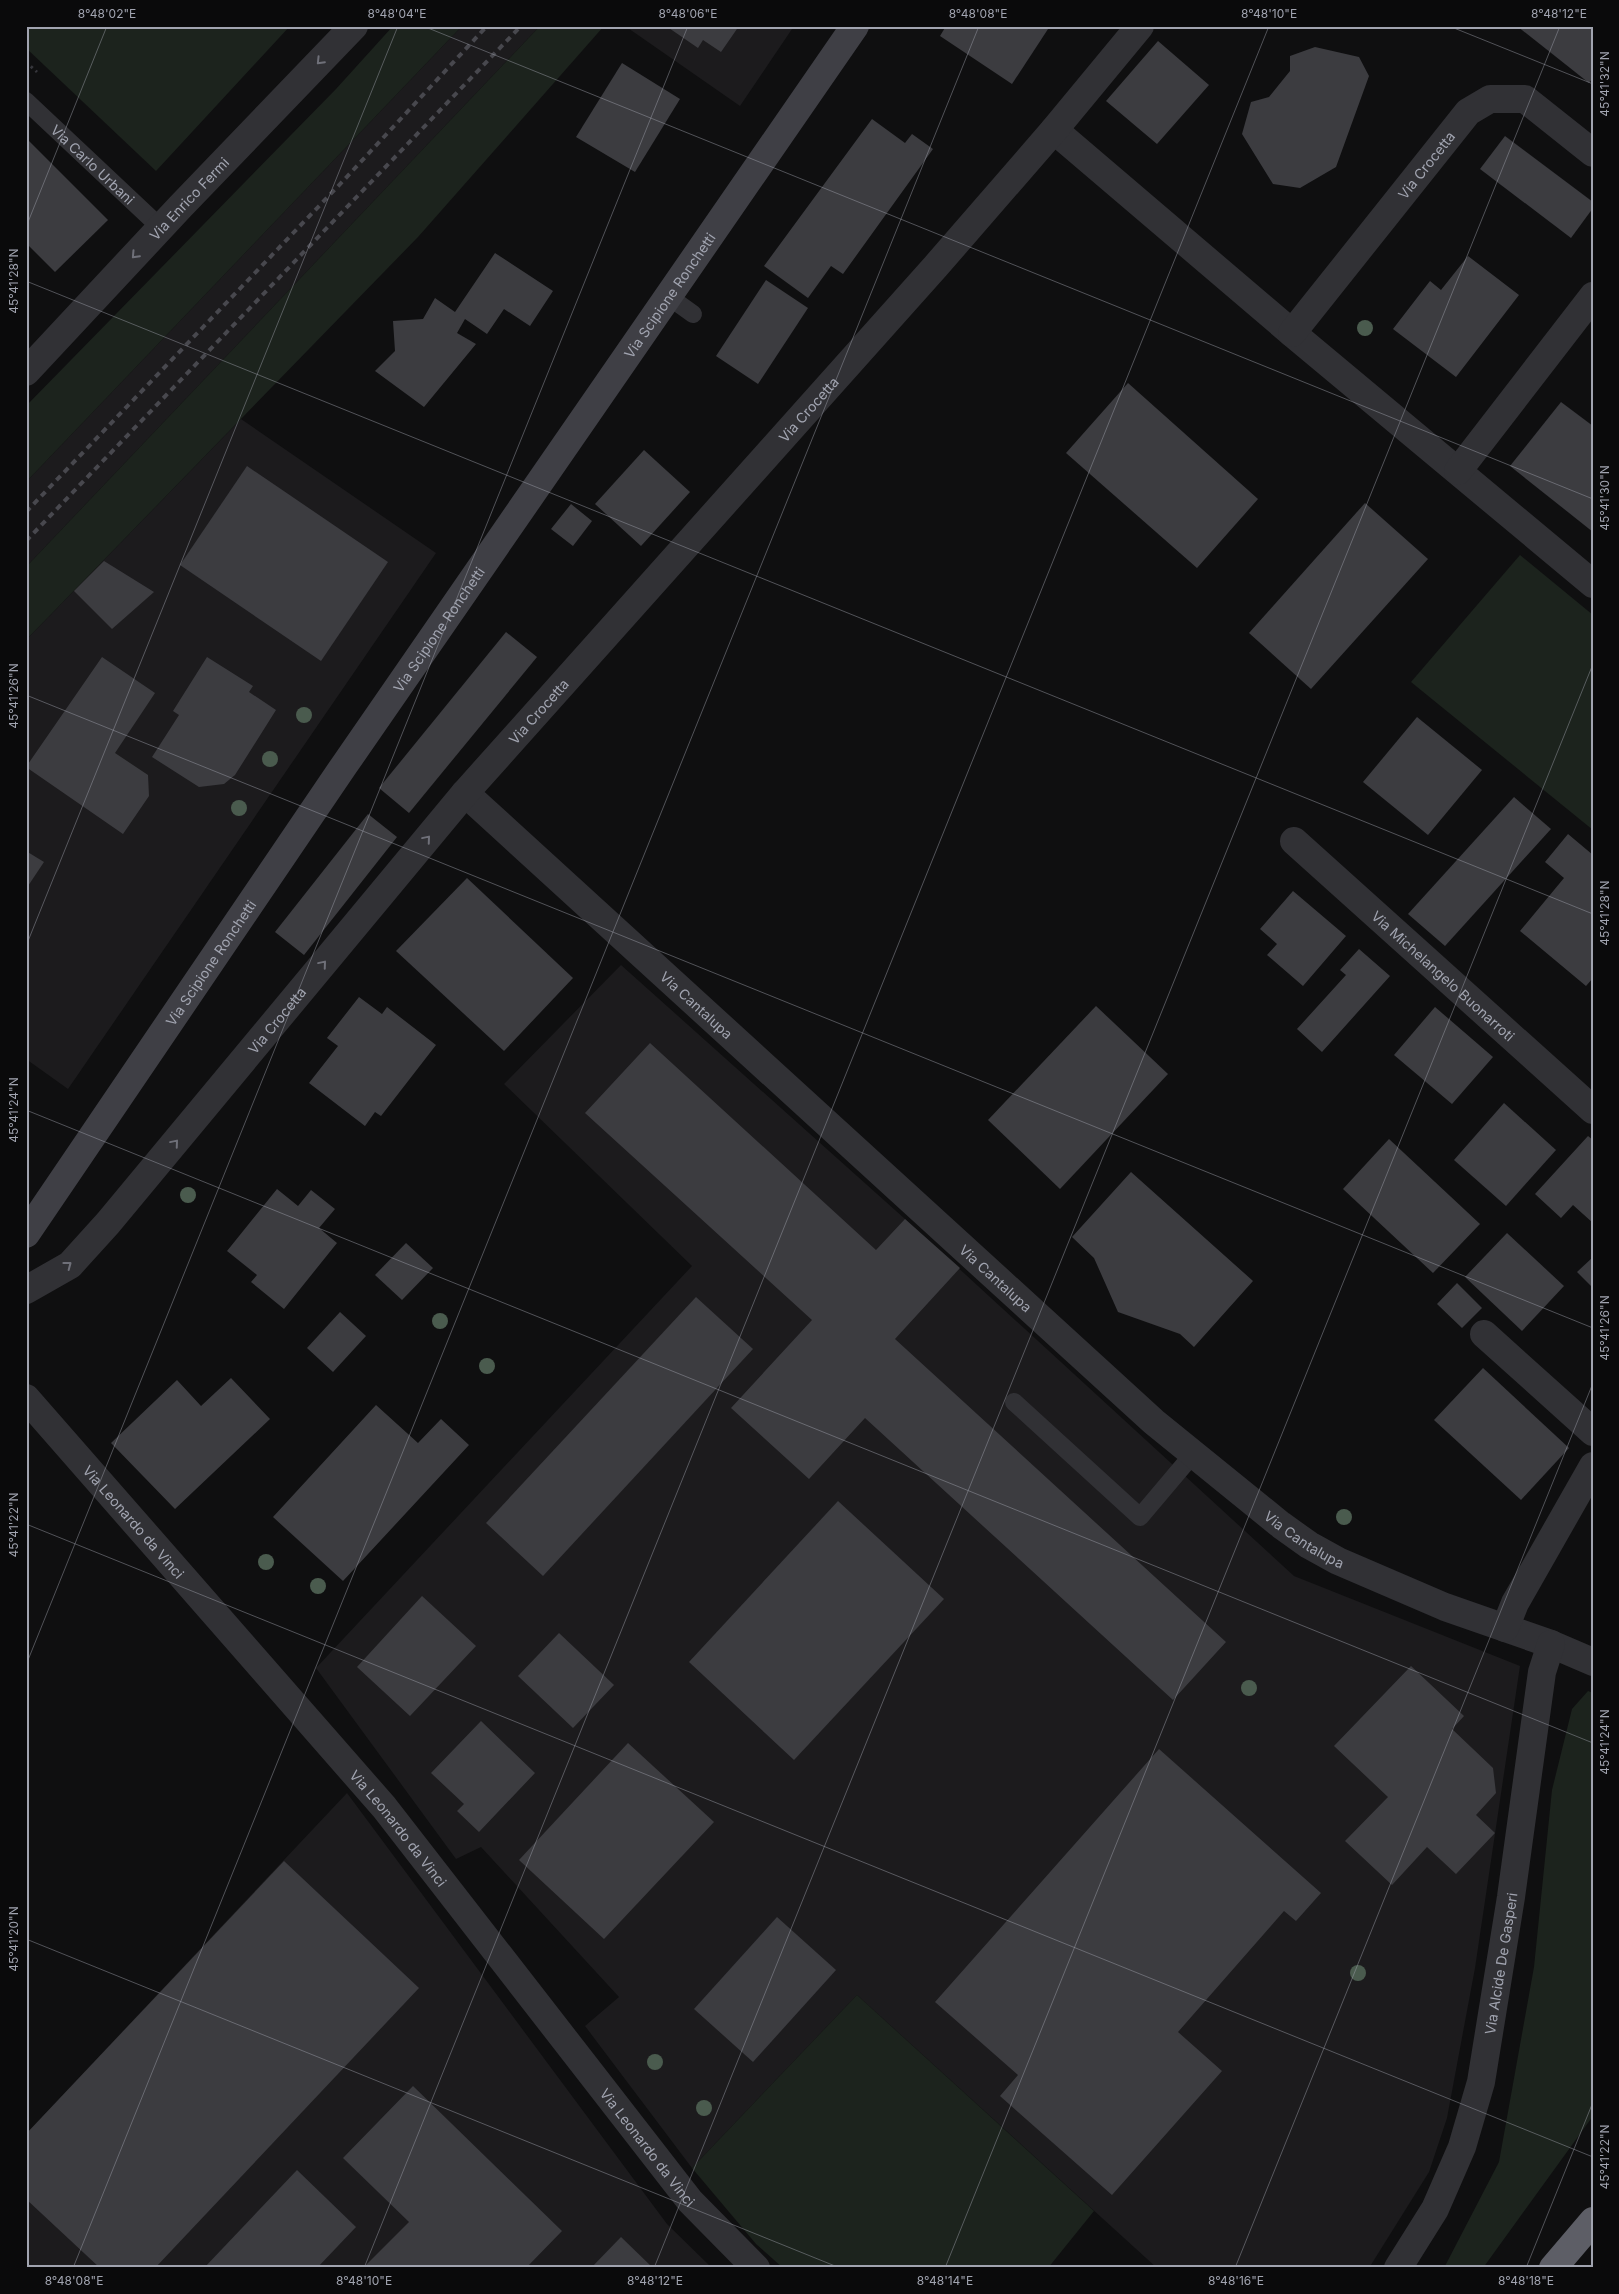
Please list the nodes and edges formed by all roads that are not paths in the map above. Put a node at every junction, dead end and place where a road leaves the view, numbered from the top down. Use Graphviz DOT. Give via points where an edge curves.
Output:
graph roads {
  1 [pos="354,26"];
  2 [pos="855,26"];
  3 [pos="1140,26"];
  4 [pos="26,101"];
  5 [pos="1054,130"];
  6 [pos="1593,153"];
  7 [pos="161,228"];
  8 [pos="668,296"];
  9 [pos="1593,296"];
  10 [pos="693,314"];
  11 [pos="1292,333"];
  12 [pos="26,372"];
  13 [pos="1458,471"];
  14 [pos="1593,584"];
  15 [pos="464,793"];
  16 [pos="1294,842"];
  17 [pos="1593,1110"];
  18 [pos="26,1234"];
  19 [pos="26,1290"];
  20 [pos="1484,1334"];
  21 [pos="26,1398"];
  22 [pos="1014,1402"];
  23 [pos="1593,1432"];
  24 [pos="1194,1453"];
  25 [pos="1593,1466"];
  26 [pos="1505,1628"];
  27 [pos="1551,1644"];
  28 [pos="1593,1662"];
  29 [pos="1593,2223"];
  30 [pos="756,2268"];
  31 [pos="1398,2268"];
  32 [pos="1553,2268"];
  33 [pos="1564,2268"];
  1 -- 7 [label="street, Via Enrico Fermi, one-way"];
  2 -- 8 [label="main road, Via Scipione Ronchetti"];
  3 -- 5 [label="street, Via Crocetta"];
  4 -- 7 [label="lane, Via Carlo Urbani"];
  5 -- 11 [label="street"];
  5 -- 15 [label="street, Via Crocetta"];
  6 -- 11 [label="street, Via Crocetta" via="1525,99 1490,99 1468,112"];
  7 -- 12 [label="street, Via Enrico Fermi, one-way"];
  8 -- 10 [label="lane"];
  8 -- 18 [label="main road, Via Scipione Ronchetti"];
  9 -- 13 [label="street"];
  11 -- 13 [label="street"];
  13 -- 14 [label="street"];
  19 -- 15 [label="street, Via Crocetta, one-way" via="70,1265 108,1223"];
  15 -- 24 [label="street, Via Cantalupa" via="1147,1415"];
  16 -- 17 [label="street, Via Michelangelo Buonarroti"];
  20 -- 23 [label="street"];
  21 -- 30 [label="street, Via Leonardo da Vinci" via="384,1807 690,2201"];
  22 -- 24 [label="lane" via="1140,1517"];
  24 -- 26 [label="street, Via Cantalupa" via="1281,1525 1338,1561 1445,1607"];
  25 -- 26 [label="street" via="1515,1603"];
  26 -- 27 [label="street, Via Cantalupa"];
  27 -- 28 [label="street, Via Cantalupa"];
  27 -- 31 [label="street, Via Alcide De Gasperi" via="1542,1672 1511,1897 1480,2082 1462,2147 1435,2209"];
  29 -- 32 [label="highway"];
  29 -- 33 [label="highway"];
}
